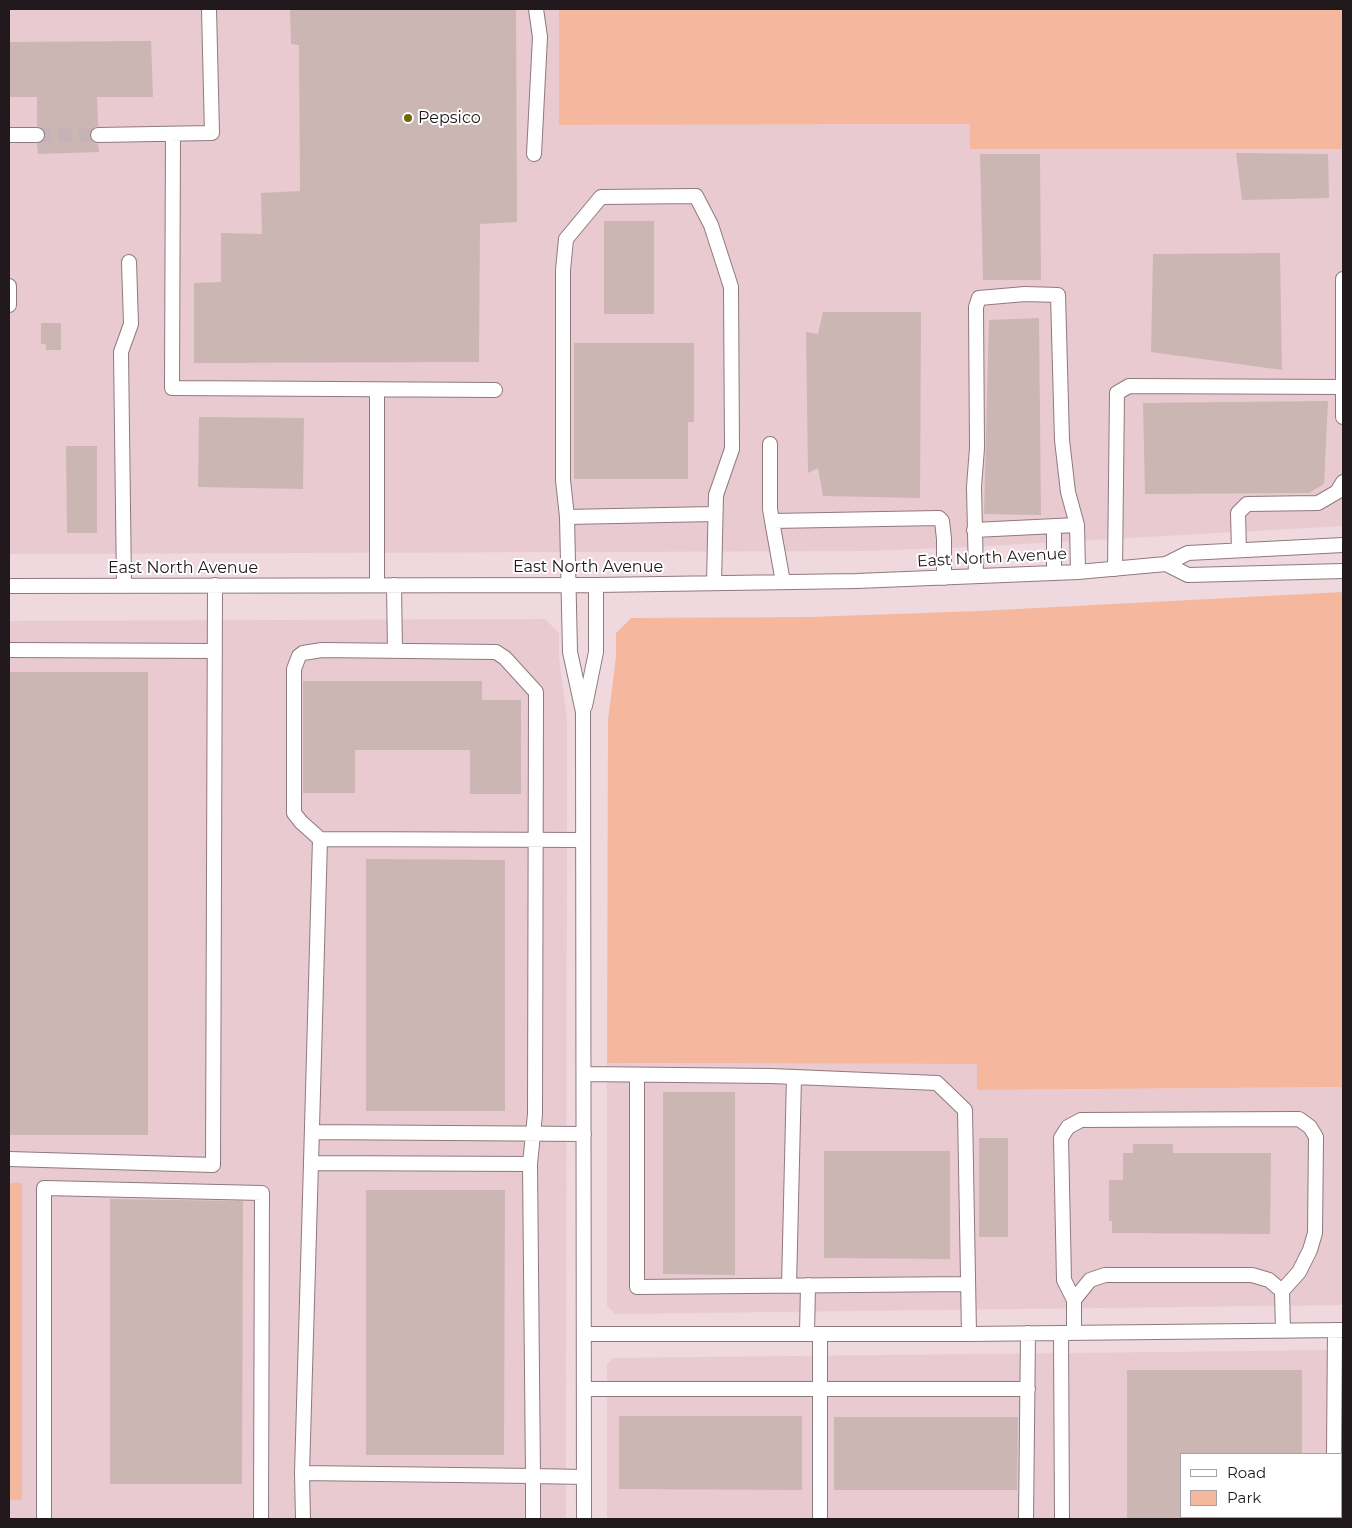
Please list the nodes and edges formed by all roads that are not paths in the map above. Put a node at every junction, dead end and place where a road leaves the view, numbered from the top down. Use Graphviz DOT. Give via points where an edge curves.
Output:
graph roads {
  1 [pos="209,9"];
  2 [pos="536,9"];
  3 [pos="173,134"];
  4 [pos="9,135"];
  5 [pos="37,135"];
  6 [pos="98,135"];
  7 [pos="534,154"];
  8 [pos="129,262"];
  9 [pos="1343,279"];
  10 [pos="9,286"];
  11 [pos="9,305"];
  12 [pos="1343,386"];
  13 [pos="377,390"];
  14 [pos="495,390"];
  15 [pos="1343,417"];
  16 [pos="770,444"];
  17 [pos="1343,482"];
  18 [pos="714,514"];
  19 [pos="567,516"];
  20 [pos="772,521"];
  21 [pos="1077,525"];
  22 [pos="1054,527"];
  23 [pos="974,530"];
  24 [pos="1343,545"];
  25 [pos="1239,550"];
  26 [pos="1166,564"];
  27 [pos="1115,568"];
  28 [pos="1343,570"];
  29 [pos="1078,572"];
  30 [pos="1054,573"];
  31 [pos="976,576"];
  32 [pos="944,578"];
  33 [pos="783,582"];
  34 [pos="714,583"];
  35 [pos="124,585"];
  36 [pos="215,585"];
  37 [pos="377,585"];
  38 [pos="394,585"];
  39 [pos="569,585"];
  40 [pos="596,585"];
  41 [pos="9,586"];
  42 [pos="9,650"];
  43 [pos="215,651"];
  44 [pos="395,651"];
  45 [pos="584,712"];
  46 [pos="320,839"];
  47 [pos="536,840"];
  48 [pos="584,840"];
  49 [pos="584,1074"];
  50 [pos="637,1075"];
  51 [pos="794,1077"];
  52 [pos="312,1132"];
  53 [pos="532,1134"];
  54 [pos="584,1134"];
  55 [pos="9,1159"];
  56 [pos="311,1164"];
  57 [pos="530,1164"];
  58 [pos="968,1284"];
  59 [pos="808,1285"];
  60 [pos="789,1286"];
  61 [pos="1282,1291"];
  62 [pos="1074,1300"];
  63 [pos="1339,1330"];
  64 [pos="1283,1331"];
  65 [pos="1068,1332"];
  66 [pos="1028,1333"];
  67 [pos="584,1334"];
  68 [pos="813,1334"];
  69 [pos="969,1334"];
  70 [pos="819,1388"];
  71 [pos="584,1389"];
  72 [pos="1028,1389"];
  73 [pos="1334,1453"];
  74 [pos="302,1473"];
  75 [pos="533,1476"];
  76 [pos="584,1477"];
  77 [pos="44,1519"];
  78 [pos="261,1519"];
  79 [pos="303,1519"];
  80 [pos="533,1519"];
  81 [pos="584,1519"];
  82 [pos="820,1519"];
  83 [pos="1026,1519"];
  84 [pos="1062,1519"];
  1 -- 3 [label="street" via="212,134"];
  2 -- 7 [label="street" via="540,37"];
  3 -- 6 [label="street"];
  3 -- 13 [label="street" via="172,388"];
  4 -- 5 [label="street"];
  8 -- 35 [label="street" via="131,324 121,352"];
  9 -- 12 [label="street"];
  10 -- 11 [label="street"];
  12 -- 15 [label="street"];
  12 -- 27 [label="street" via="1129,386 1117,393"];
  13 -- 14 [label="street"];
  13 -- 37 [label="street"];
  16 -- 20 [label="street"];
  17 -- 25 [label="street" via="1337,492 1318,503 1247,504 1238,513"];
  18 -- 19 [label="street"];
  18 -- 19 [label="street" via="716,495 732,449 731,287 711,225 696,196 658,196 601,197 566,239 563,270 563,480"];
  18 -- 34 [label="street"];
  19 -- 39 [label="street"];
  20 -- 32 [label="street" via="939,518 944,539"];
  20 -- 33 [label="street"];
  21 -- 22 [label="street"];
  21 -- 23 [label="street" via="1068,492 1062,440 1058,295 1025,294 979,298 976,306"];
  21 -- 29 [label="street"];
  22 -- 23 [label="street"];
  22 -- 30 [label="street"];
  23 -- 31 [label="street"];
  24 -- 25 [label="street, East North Avenue"];
  25 -- 26 [label="street, East North Avenue" via="1188,553"];
  26 -- 27 [label="street, East North Avenue"];
  26 -- 28 [label="street" via="1188,575"];
  27 -- 29 [label="street, East North Avenue"];
  29 -- 30 [label="street, East North Avenue"];
  30 -- 31 [label="street, East North Avenue"];
  31 -- 32 [label="street, East North Avenue"];
  32 -- 33 [label="street, East North Avenue"];
  33 -- 34 [label="street, East North Avenue"];
  34 -- 40 [label="street, East North Avenue"];
  35 -- 36 [label="street, East North Avenue"];
  35 -- 41 [label="street, East North Avenue"];
  36 -- 37 [label="street, East North Avenue"];
  36 -- 43 [label="street"];
  37 -- 38 [label="street, East North Avenue"];
  38 -- 39 [label="street, East North Avenue"];
  38 -- 44 [label="street"];
  39 -- 40 [label="street, East North Avenue"];
  39 -- 45 [label="street" via="570,652"];
  40 -- 45 [label="street" via="596,652"];
  42 -- 43 [label="street"];
  43 -- 55 [label="street" via="213,1165"];
  44 -- 46 [label="street" via="322,650 303,653 296,662 294,812"];
  44 -- 47 [label="street" via="496,652 506,658 536,692"];
  45 -- 48 [label="street"];
  46 -- 47 [label="street"];
  46 -- 52 [label="street"];
  47 -- 48 [label="street"];
  47 -- 53 [label="street" via="535,1114"];
  48 -- 49 [label="street"];
  49 -- 50 [label="street"];
  49 -- 54 [label="street"];
  50 -- 51 [label="street"];
  50 -- 60 [label="street" via="637,1287"];
  51 -- 58 [label="street" via="937,1083 956,1099 965,1110"];
  51 -- 60 [label="street"];
  52 -- 53 [label="street"];
  52 -- 56 [label="street"];
  53 -- 54 [label="street"];
  53 -- 57 [label="street"];
  54 -- 67 [label="street"];
  56 -- 57 [label="street"];
  56 -- 74 [label="street"];
  57 -- 75 [label="street"];
  58 -- 59 [label="street"];
  58 -- 69 [label="street"];
  59 -- 60 [label="street"];
  59 -- 68 [label="street"];
  61 -- 62 [label="street" via="1269,1280 1252,1275 1105,1276 1090,1280"];
  61 -- 62 [label="street" via="1299,1272 1315,1233 1316,1137 1310,1127 1299,1119 1081,1120 1068,1127 1061,1138 1064,1280"];
  61 -- 64 [label="street"];
  62 -- 65 [label="street"];
  63 -- 64 [label="street"];
  63 -- 73 [label="street"];
  64 -- 65 [label="street"];
  65 -- 66 [label="street"];
  65 -- 84 [label="street"];
  66 -- 69 [label="street"];
  66 -- 72 [label="street"];
  67 -- 68 [label="street"];
  67 -- 71 [label="street"];
  68 -- 69 [label="street"];
  68 -- 70 [label="street"];
  70 -- 71 [label="street"];
  70 -- 72 [label="street"];
  70 -- 82 [label="street"];
  71 -- 76 [label="street"];
  72 -- 83 [label="street"];
  74 -- 75 [label="street"];
  74 -- 79 [label="street"];
  75 -- 76 [label="street"];
  75 -- 80 [label="street"];
  76 -- 81 [label="street"];
  77 -- 78 [label="street" via="44,1188 262,1193"];
}
